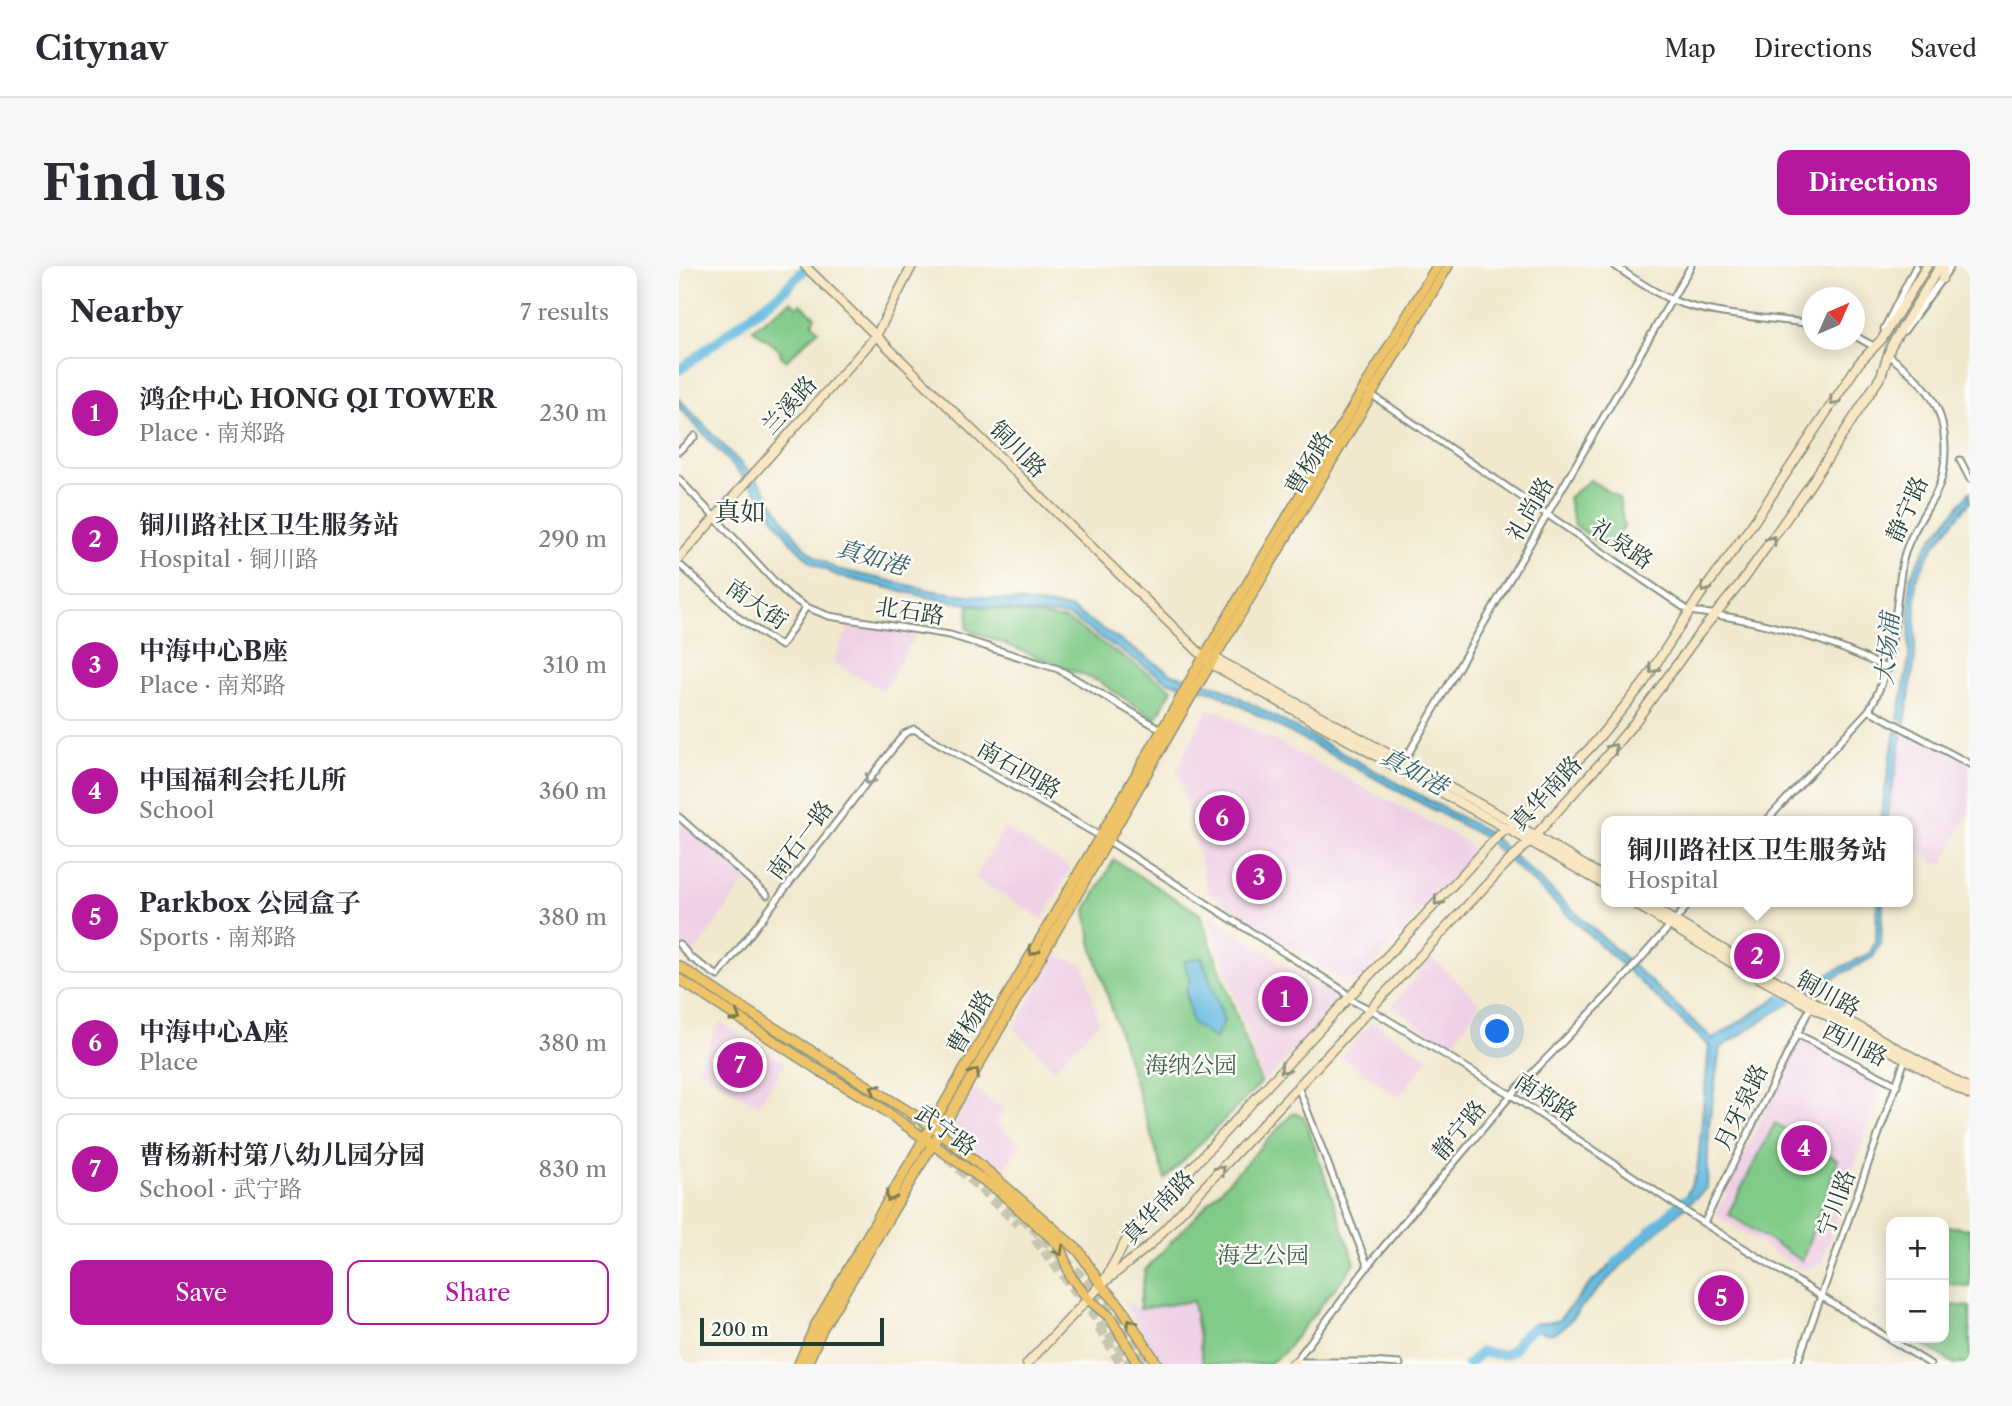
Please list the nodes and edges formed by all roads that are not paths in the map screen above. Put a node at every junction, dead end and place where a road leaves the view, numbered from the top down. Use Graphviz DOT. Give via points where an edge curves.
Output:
graph roads {
  1 [pos="805,266"];
  2 [pos="912,266"];
  3 [pos="1437,266"];
  4 [pos="1448,266"];
  5 [pos="1615,266"];
  6 [pos="1691,266"];
  7 [pos="1916,266"];
  8 [pos="1927,266"];
  9 [pos="1942,266"];
  10 [pos="1951,266"];
  11 [pos="1942,279"];
  12 [pos="1671,299"];
  13 [pos="1802,323"];
  14 [pos="876,336"];
  15 [pos="1865,342"];
  16 [pos="1891,346"];
  17 [pos="1875,347"];
  18 [pos="1888,355"];
  19 [pos="1368,392"];
  20 [pos="695,436"];
  21 [pos="679,452"];
  22 [pos="1960,460"];
  23 [pos="679,479"];
  24 [pos="1970,479"];
  25 [pos="1547,514"];
  26 [pos="716,516"];
  27 [pos="679,558"];
  28 [pos="679,564"];
  29 [pos="806,607"];
  30 [pos="1689,611"];
  31 [pos="1716,614"];
  32 [pos="1210,660"];
  33 [pos="1888,669"];
  34 [pos="1869,710"];
  35 [pos="913,730"];
  36 [pos="1166,732"];
  37 [pos="1970,764"];
  38 [pos="1402,766"];
  39 [pos="1771,816"];
  40 [pos="679,817"];
  41 [pos="1514,823"];
  42 [pos="1507,830"];
  43 [pos="1104,838"];
  44 [pos="1532,838"];
  45 [pos="1601,876"];
  46 [pos="1601,883"];
  47 [pos="767,895"];
  48 [pos="1642,907"];
  49 [pos="1650,907"];
  50 [pos="1687,907"];
  51 [pos="1672,923"];
  52 [pos="679,944"];
  53 [pos="679,966"];
  54 [pos="679,979"];
  55 [pos="1803,998"];
  56 [pos="1349,999"];
  57 [pos="1811,1006"];
  58 [pos="1370,1010"];
  59 [pos="1797,1034"];
  60 [pos="1907,1057"];
  61 [pos="1896,1085"];
  62 [pos="1298,1087"];
  63 [pos="1970,1089"];
  64 [pos="1511,1095"];
  65 [pos="1970,1095"];
  66 [pos="936,1129"];
  67 [pos="925,1138"];
  68 [pos="933,1145"];
  69 [pos="1704,1223"];
  70 [pos="1368,1267"];
  71 [pos="1101,1285"];
  72 [pos="1821,1298"];
  73 [pos="1088,1299"];
  74 [pos="1295,1363"];
  75 [pos="799,1364"];
  76 [pos="807,1364"];
  77 [pos="1027,1364"];
  78 [pos="1138,1364"];
  79 [pos="1157,1364"];
  80 [pos="1400,1364"];
  81 [pos="1797,1364"];
  82 [pos="1930,1364"];
  1 -- 14 [label="main road, 铜川路"];
  2 -- 14 [label="main road, 兰溪路"];
  3 -- 19 [label="main road, 曹杨路"];
  4 -- 19 [label="main road, 曹杨路"];
  5 -- 12 [label="street"];
  6 -- 12 [label="street, 礼尚路"];
  7 -- 17 [label="street"];
  8 -- 17 [label="main road, 真华南路"];
  9 -- 11 [label="main road"];
  9 -- 16 [label="main road, 真华南路"];
  10 -- 11 [label="street"];
  11 -- 16 [label="street"];
  12 -- 13 [label="street" via="1701,309"];
  12 -- 25 [label="street, 礼尚路"];
  14 -- 26 [label="main road, 兰溪路"];
  14 -- 32 [label="main road, 铜川路"];
  15 -- 17 [label="street"];
  16 -- 18 [label="main road, 真华南路"];
  17 -- 30 [label="main road, 真华南路, one-way" via="1859,363"];
  31 -- 18 [label="main road, 真华南路, one-way" via="1810,485 1881,376"];
  18 -- 33 [label="street, 静宁路" via="1933,397 1945,427 1945,462 1937,491 1914,528 1904,558"];
  19 -- 25 [label="street, 礼泉路"];
  19 -- 32 [label="main road, 曹杨路"];
  20 -- 21 [label="street"];
  22 -- 24 [label="street"];
  23 -- 26 [label="street, 北石路"];
  25 -- 30 [label="street, 礼泉路"];
  25 -- 38 [label="street, 礼尚路"];
  26 -- 27 [label="main road, 兰溪路"];
  26 -- 29 [label="street, 北石路" via="773,580"];
  28 -- 29 [label="street, 南大街" via="739,618 781,646"];
  29 -- 36 [label="street, 北石路" via="829,617 950,635 1058,669"];
  30 -- 31 [label="street, 礼泉路"];
  30 -- 41 [label="main road, 真华南路, one-way" via="1621,712"];
  31 -- 33 [label="street, 礼泉路" via="1811,638"];
  44 -- 31 [label="main road, 真华南路, one-way" via="1635,722"];
  32 -- 36 [label="main road, 曹杨路, bridge"];
  32 -- 38 [label="main road, 铜川路"];
  33 -- 34 [label="street, 静宁路"];
  34 -- 37 [label="street"];
  34 -- 39 [label="street, 静宁路"];
  35 -- 43 [label="street, 南石四路"];
  35 -- 52 [label="street, 南石一路, one-way" via="904,734 718,976"];
  36 -- 43 [label="main road, 曹杨路"];
  38 -- 41 [label="main road, 铜川路"];
  38 -- 42 [label="main road, 铜川路"];
  40 -- 47 [label="street"];
  41 -- 42 [label="main road, 真华南路"];
  41 -- 44 [label="main road, 铜川路"];
  42 -- 44 [label="main road, 铜川路"];
  42 -- 56 [label="main road, 真华南路, one-way"];
  43 -- 56 [label="street, 南郑路" via="1344,991"];
  43 -- 66 [label="main road, 曹杨路"];
  44 -- 45 [label="main road, 铜川路"];
  44 -- 46 [label="main road, 铜川路"];
  44 -- 58 [label="main road, 真华南路"];
  48 -- 51 [label="main road, 铜川路"];
  49 -- 51 [label="main road, 铜川路"];
  50 -- 51 [label="street, 静宁路"];
  51 -- 55 [label="main road, 铜川路"];
  51 -- 64 [label="street, 静宁路"];
  66 -- 53 [label="main road, 武宁路, one-way"];
  54 -- 67 [label="main road, 武宁路, one-way"];
  55 -- 57 [label="main road, 铜川路"];
  55 -- 60 [label="main road, 铜川路"];
  56 -- 58 [label="street, 南郑路"];
  56 -- 71 [label="main road, 真华南路, one-way" via="1128,1237"];
  57 -- 59 [label="street, 月牙泉路"];
  57 -- 60 [label="main road, 铜川路"];
  58 -- 62 [label="main road, 真华南路"];
  58 -- 64 [label="street, 南郑路"];
  59 -- 61 [label="street, 西川路"];
  59 -- 69 [label="street, 月牙泉路"];
  60 -- 61 [label="street, 宁川路"];
  60 -- 63 [label="main road, 铜川路"];
  60 -- 65 [label="main road, 铜川路"];
  61 -- 72 [label="street, 宁川路"];
  62 -- 70 [label="street"];
  71 -- 62 [label="main road, 真华南路, one-way" via="1151,1244"];
  64 -- 69 [label="street, 南郑路"];
  64 -- 70 [label="street, 静宁路"];
  66 -- 67 [label="main road, 曹杨路"];
  66 -- 68 [label="main road, 曹杨路"];
  66 -- 71 [label="main road, 武宁路" via="1070,1242"];
  67 -- 68 [label="main road, 武宁路"];
  67 -- 75 [label="main road, 曹杨路, one-way" via="815,1325"];
  68 -- 73 [label="main road, 武宁路, one-way" via="999,1191 1059,1245 1071,1277"];
  68 -- 76 [label="main road, 曹杨路" via="822,1329"];
  69 -- 72 [label="street, 南郑路"];
  70 -- 74 [label="street, 静宁路"];
  71 -- 73 [label="main road, 真华南路"];
  79 -- 71 [label="main road, 武宁路, one-way"];
  72 -- 81 [label="street, 宁川路"];
  72 -- 82 [label="street, 南郑路"];
  73 -- 77 [label="main road, 真华南路"];
  73 -- 78 [label="main road, 武宁路" via="1110,1317"];
  74 -- 80 [label="street"];
}
